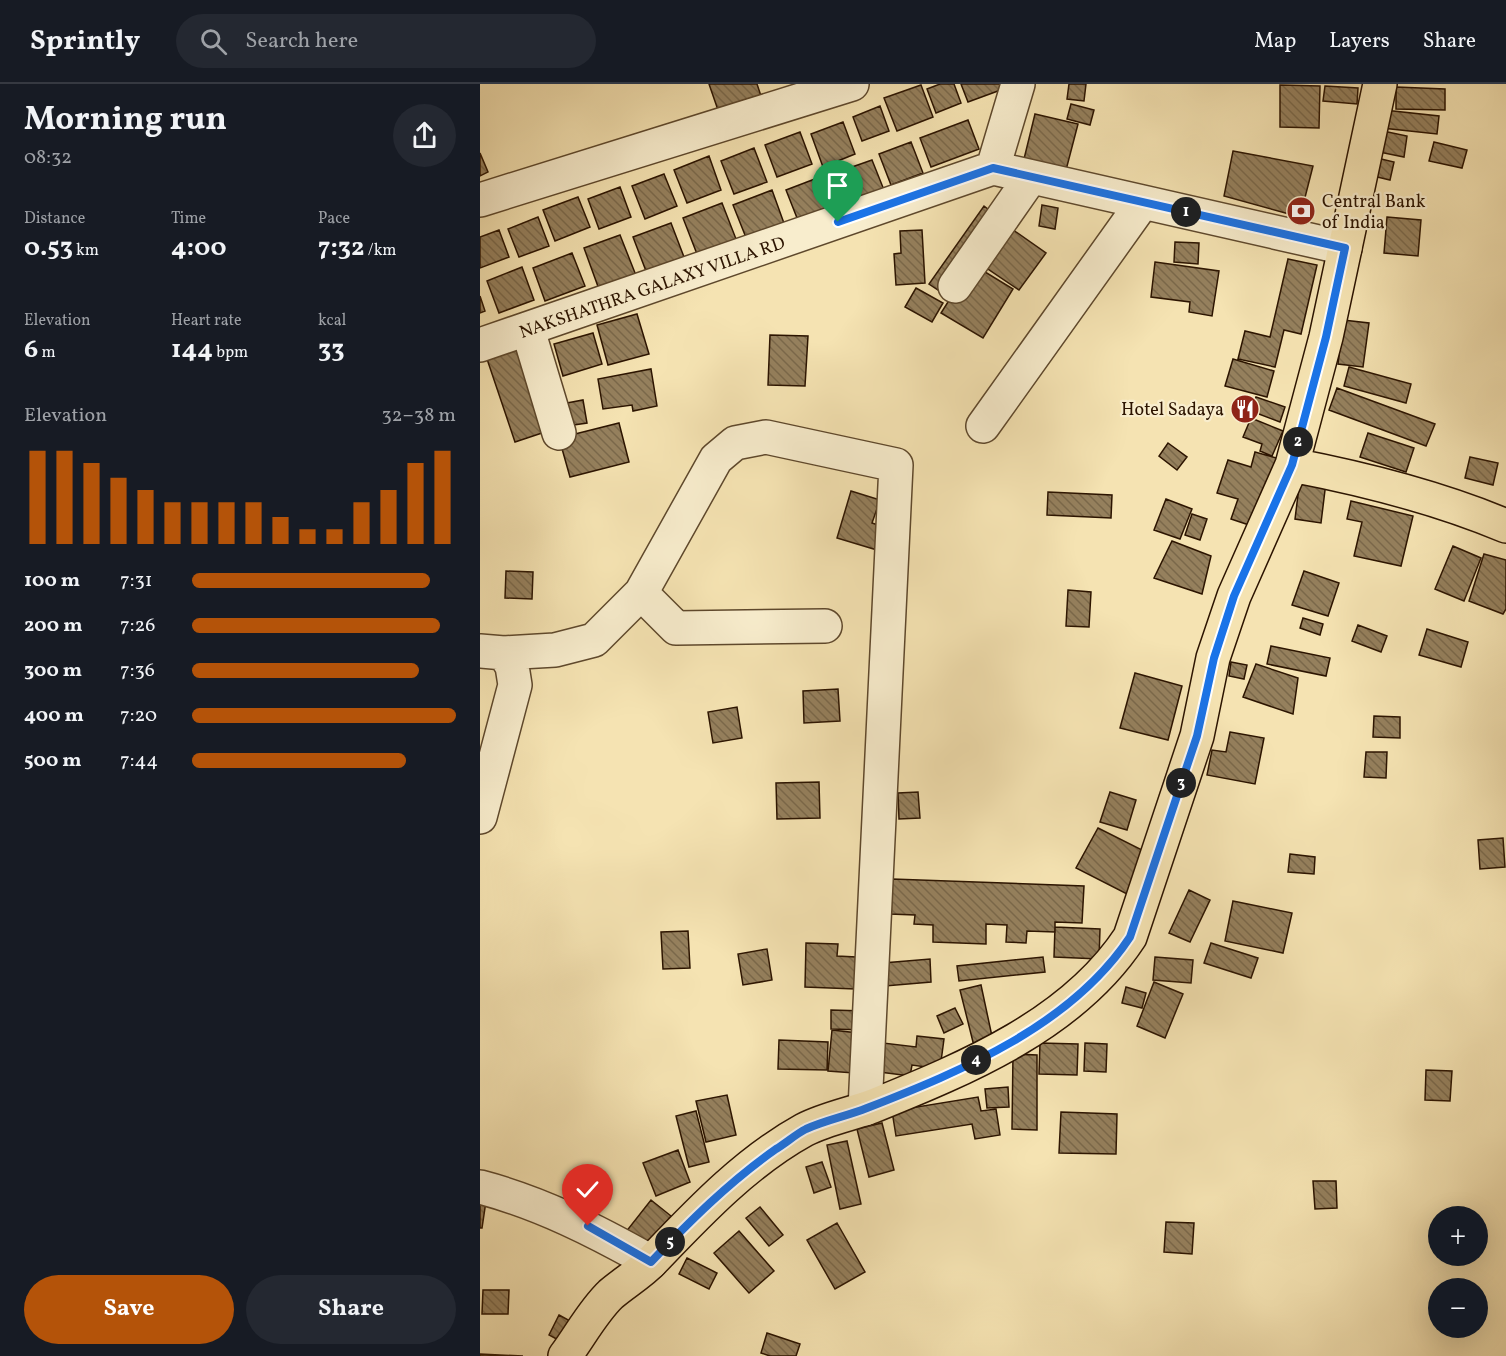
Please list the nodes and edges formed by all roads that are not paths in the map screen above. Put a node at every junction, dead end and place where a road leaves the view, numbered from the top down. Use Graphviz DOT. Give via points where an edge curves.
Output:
graph roads {
  1 [pos="852,84"];
  2 [pos="1018,84"];
  3 [pos="1380,84"];
  4 [pos="993,168"];
  5 [pos="1031,177"];
  6 [pos="480,200"];
  7 [pos="1143,202"];
  8 [pos="1345,248"];
  9 [pos="955,286"];
  10 [pos="528,330"];
  11 [pos="480,345"];
  12 [pos="983,426"];
  13 [pos="559,433"];
  14 [pos="1292,465"];
  15 [pos="1506,526"];
  16 [pos="641,593"];
  17 [pos="825,626"];
  18 [pos="492,652"];
  19 [pos="480,817"];
  20 [pos="864,1109"];
  21 [pos="480,1187"];
  22 [pos="651,1262"];
  23 [pos="565,1356"];
  1 -- 6 [label="street"];
  2 -- 4 [label="street"];
  3 -- 8 [label="main road"];
  4 -- 5 [label="street"];
  4 -- 10 [label="street, NAKSHATHRA GALAXY VILLA RD"];
  5 -- 7 [label="street"];
  5 -- 9 [label="street"];
  7 -- 8 [label="street"];
  7 -- 12 [label="street"];
  8 -- 14 [label="main road"];
  10 -- 11 [label="street, NAKSHATHRA GALAXY VILLA RD"];
  10 -- 13 [label="street"];
  14 -- 15 [label="main road" via="1346,475 1462,507"];
  14 -- 20 [label="main road" via="1234,596 1214,658 1193,747 1130,937 1112,964 1045,1021 918,1088"];
  16 -- 17 [label="street" via="676,628"];
  16 -- 18 [label="street" via="594,640 555,650"];
  16 -- 20 [label="street" via="716,459 735,443 766,437 896,465"];
  18 -- 19 [label="street" via="512,666 515,685"];
  20 -- 22 [label="main road" via="805,1130 741,1174"];
  21 -- 22 [label="street" via="588,1226"];
  22 -- 23 [label="main road" via="610,1296"];
}
